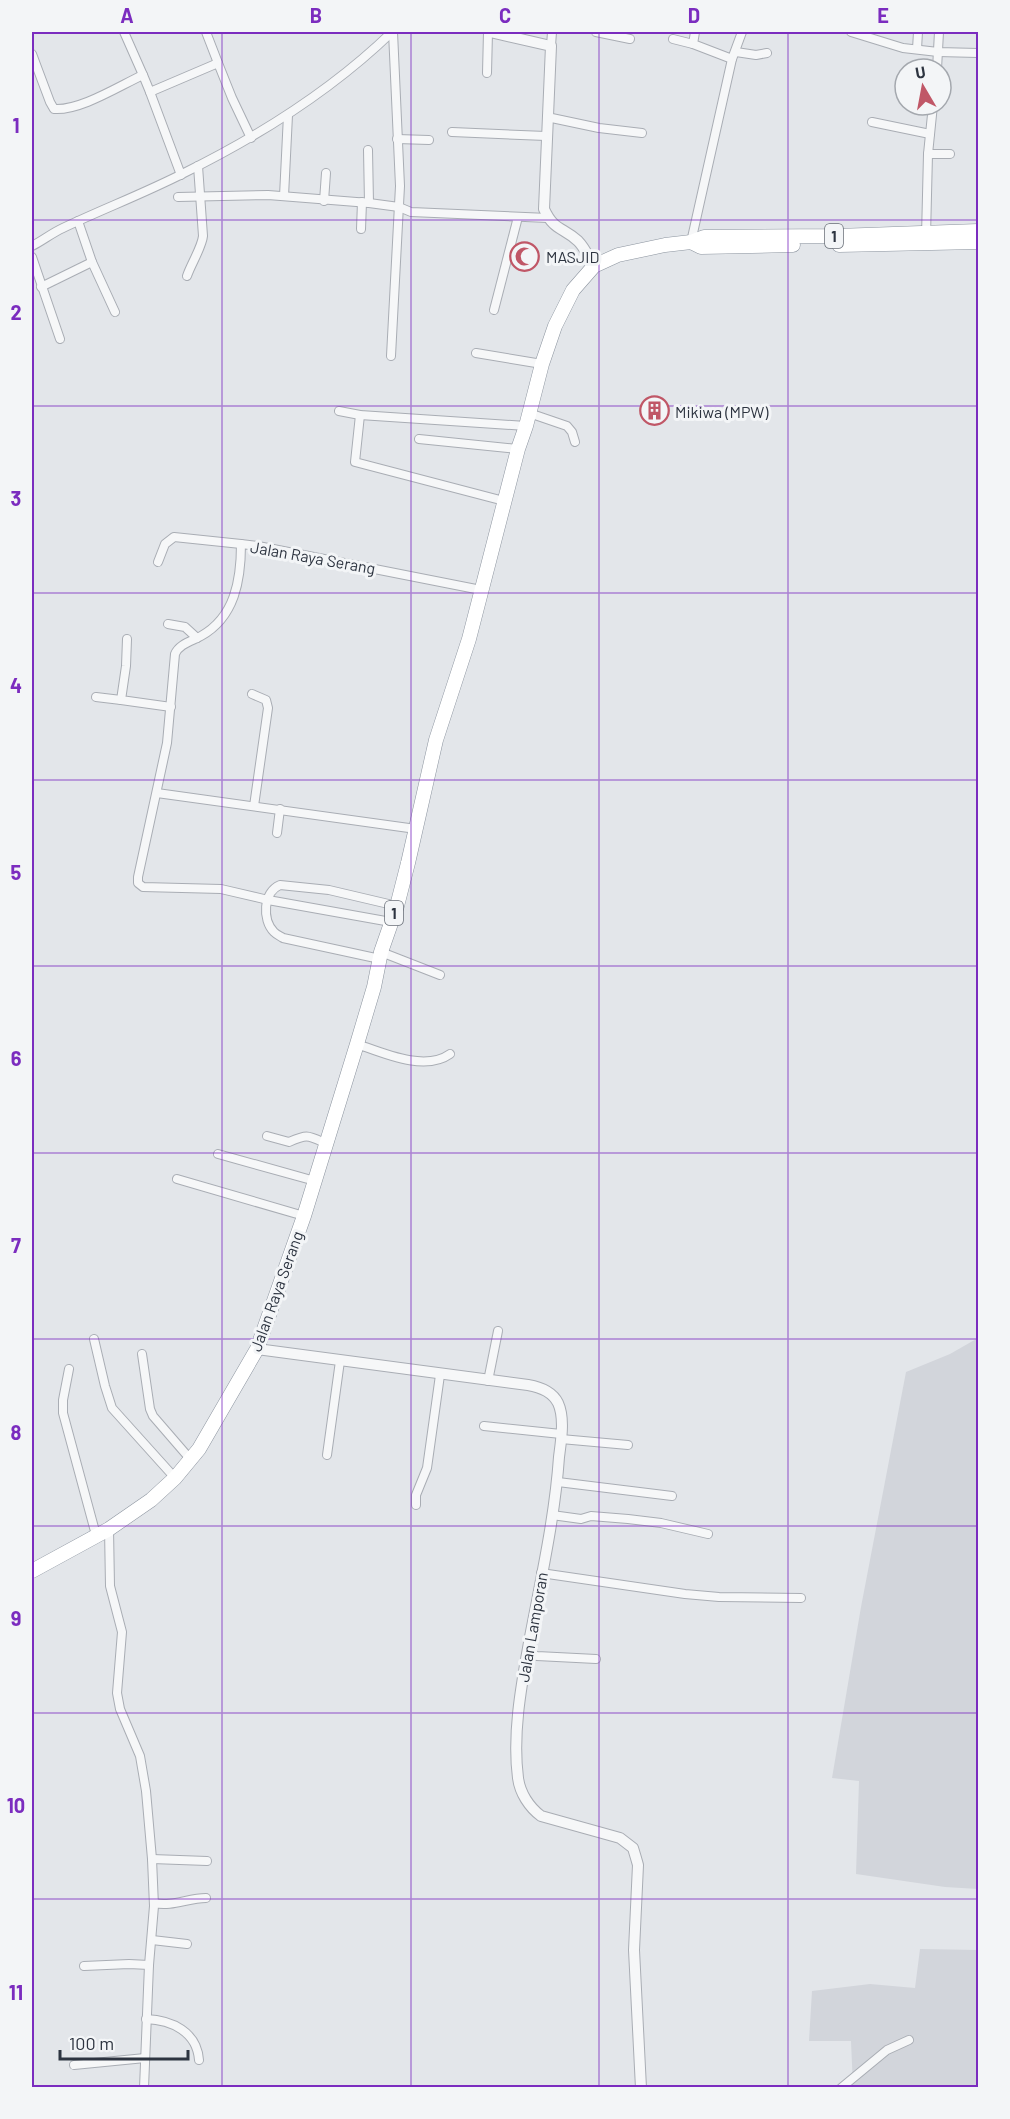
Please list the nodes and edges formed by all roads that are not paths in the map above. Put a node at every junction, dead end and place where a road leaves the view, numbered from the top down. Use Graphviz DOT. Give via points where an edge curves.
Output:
graph roads {
  1 [pos="124,32"];
  2 [pos="206,32"];
  3 [pos="393,32"];
  4 [pos="489,32"];
  5 [pos="552,32"];
  6 [pos="596,32"];
  7 [pos="695,32"];
  8 [pos="742,32"];
  9 [pos="857,32"];
  10 [pos="918,32"];
  11 [pos="939,32"];
  12 [pos="630,39"];
  13 [pos="674,39"];
  14 [pos="693,44"];
  15 [pos="551,46"];
  16 [pos="917,49"];
  17 [pos="938,52"];
  18 [pos="767,53"];
  19 [pos="978,53"];
  20 [pos="32,54"];
  21 [pos="734,56"];
  22 [pos="938,57"];
  23 [pos="218,63"];
  24 [pos="487,74"];
  25 [pos="143,75"];
  26 [pos="150,92"];
  27 [pos="288,115"];
  28 [pos="547,117"];
  29 [pos="932,117"];
  30 [pos="872,122"];
  31 [pos="452,132"];
  32 [pos="642,133"];
  33 [pos="930,134"];
  34 [pos="546,136"];
  35 [pos="251,138"];
  36 [pos="397,139"];
  37 [pos="429,140"];
  38 [pos="368,150"];
  39 [pos="928,154"];
  40 [pos="950,154"];
  41 [pos="198,166"];
  42 [pos="326,173"];
  43 [pos="181,175"];
  44 [pos="201,196"];
  45 [pos="284,196"];
  46 [pos="178,198"];
  47 [pos="324,201"];
  48 [pos="365,203"];
  49 [pos="399,207"];
  50 [pos="518,217"];
  51 [pos="548,218"];
  52 [pos="78,221"];
  53 [pos="361,228"];
  54 [pos="978,231"];
  55 [pos="926,237"];
  56 [pos="691,242"];
  57 [pos="978,242"];
  58 [pos="32,246"];
  59 [pos="32,257"];
  60 [pos="92,262"];
  61 [pos="594,266"];
  62 [pos="187,276"];
  63 [pos="41,287"];
  64 [pos="494,310"];
  65 [pos="115,312"];
  66 [pos="60,339"];
  67 [pos="476,353"];
  68 [pos="390,356"];
  69 [pos="542,364"];
  70 [pos="339,411"];
  71 [pos="360,414"];
  72 [pos="528,419"];
  73 [pos="419,439"];
  74 [pos="575,442"];
  75 [pos="518,449"];
  76 [pos="504,501"];
  77 [pos="241,544"];
  78 [pos="158,562"];
  79 [pos="481,590"];
  80 [pos="168,624"];
  81 [pos="197,638"];
  82 [pos="127,639"];
  83 [pos="252,694"];
  84 [pos="96,697"];
  85 [pos="121,700"];
  86 [pos="171,707"];
  87 [pos="157,793"];
  88 [pos="254,806"];
  89 [pos="280,808"];
  90 [pos="416,829"];
  91 [pos="277,832"];
  92 [pos="268,900"];
  93 [pos="397,906"];
  94 [pos="391,922"];
  95 [pos="380,955"];
  96 [pos="440,975"];
  97 [pos="357,1044"];
  98 [pos="450,1054"];
  99 [pos="267,1136"];
  100 [pos="327,1144"];
  101 [pos="218,1154"];
  102 [pos="177,1179"];
  103 [pos="315,1181"];
  104 [pos="304,1216"];
  105 [pos="498,1331"];
  106 [pos="94,1339"];
  107 [pos="257,1349"];
  108 [pos="142,1354"];
  109 [pos="340,1361"];
  110 [pos="69,1369"];
  111 [pos="440,1375"];
  112 [pos="488,1381"];
  113 [pos="484,1426"];
  114 [pos="561,1436"];
  115 [pos="628,1445"];
  116 [pos="327,1455"];
  117 [pos="191,1460"];
  118 [pos="175,1478"];
  119 [pos="558,1482"];
  120 [pos="672,1496"];
  121 [pos="416,1505"];
  122 [pos="552,1515"];
  123 [pos="109,1529"];
  124 [pos="708,1534"];
  125 [pos="96,1536"];
  126 [pos="32,1571"];
  127 [pos="541,1573"];
  128 [pos="801,1598"];
  129 [pos="527,1653"];
  130 [pos="596,1659"];
  131 [pos="152,1859"];
  132 [pos="207,1861"];
  133 [pos="206,1898"];
  134 [pos="154,1903"];
  135 [pos="152,1940"];
  136 [pos="187,1944"];
  137 [pos="149,1965"];
  138 [pos="84,1966"];
  139 [pos="146,2019"];
  140 [pos="909,2040"];
  141 [pos="145,2058"];
  142 [pos="199,2060"];
  143 [pos="74,2066"];
  144 [pos="144,2088"];
  145 [pos="641,2088"];
  146 [pos="841,2088"];
  1 -- 25 [label="street"];
  2 -- 23 [label="street"];
  3 -- 27 [label="street"];
  3 -- 36 [label="street"];
  4 -- 15 [label="street"];
  4 -- 24 [label="street"];
  5 -- 15 [label="street"];
  6 -- 12 [label="street"];
  7 -- 14 [label="street"];
  8 -- 21 [label="street"];
  9 -- 16 [label="street"];
  10 -- 16 [label="street"];
  11 -- 17 [label="street"];
  13 -- 14 [label="street"];
  14 -- 21 [label="street"];
  15 -- 28 [label="street"];
  16 -- 17 [label="street"];
  17 -- 19 [label="street"];
  17 -- 22 [label="street"];
  18 -- 21 [label="street"];
  20 -- 25 [label="street" via="54,109 86,103"];
  21 -- 56 [label="street"];
  23 -- 26 [label="street"];
  23 -- 35 [label="street"];
  25 -- 26 [label="street"];
  26 -- 43 [label="street"];
  27 -- 35 [label="street"];
  27 -- 45 [label="street"];
  28 -- 32 [label="street"];
  28 -- 34 [label="street"];
  29 -- 33 [label="street"];
  30 -- 33 [label="street"];
  31 -- 34 [label="street"];
  33 -- 39 [label="street"];
  34 -- 51 [label="street" via="543,197"];
  35 -- 41 [label="street"];
  36 -- 37 [label="street"];
  36 -- 49 [label="street"];
  38 -- 48 [label="street"];
  39 -- 40 [label="street"];
  39 -- 55 [label="street"];
  41 -- 43 [label="street"];
  41 -- 44 [label="street"];
  42 -- 47 [label="street"];
  43 -- 52 [label="street"];
  44 -- 45 [label="street"];
  44 -- 46 [label="street"];
  44 -- 62 [label="street" via="202,243"];
  45 -- 47 [label="street"];
  47 -- 48 [label="street"];
  48 -- 49 [label="street"];
  48 -- 53 [label="street"];
  49 -- 50 [label="street" via="411,212"];
  49 -- 68 [label="street"];
  50 -- 51 [label="street"];
  50 -- 64 [label="street"];
  51 -- 61 [label="street" via="556,228 579,242"];
  52 -- 58 [label="street"];
  52 -- 60 [label="street"];
  54 -- 55 [label="highway, Jalan Raya Serang / 1"];
  55 -- 56 [label="highway, Jalan Raya Serang / 1" via="701,247"];
  55 -- 57 [label="highway, Jalan Raya Serang / 1"];
  56 -- 61 [label="highway, Jalan Raya Serang / 1" via="629,252"];
  59 -- 63 [label="street"];
  60 -- 63 [label="street"];
  60 -- 65 [label="street"];
  61 -- 69 [label="highway, Jalan Raya Serang / 1" via="573,290"];
  63 -- 66 [label="street"];
  67 -- 69 [label="street"];
  69 -- 72 [label="highway, Jalan Raya Serang / 1"];
  70 -- 71 [label="street"];
  71 -- 72 [label="street"];
  71 -- 76 [label="street" via="355,462"];
  72 -- 74 [label="street" via="567,426"];
  72 -- 75 [label="highway, Jalan Raya Serang / 1"];
  73 -- 75 [label="street"];
  75 -- 76 [label="highway, Jalan Raya Serang / 1"];
  76 -- 79 [label="highway, Jalan Raya Serang / 1"];
  77 -- 78 [label="street" via="174,537 165,544"];
  77 -- 79 [label="street, Jalan Raya Serang"];
  77 -- 81 [label="street, Jalan Raya Serang" via="236,594 216,626"];
  79 -- 90 [label="highway, Jalan Raya Serang / 1" via="436,741"];
  80 -- 81 [label="street" via="185,627"];
  81 -- 86 [label="street, Jalan Raya Serang" via="176,651"];
  82 -- 85 [label="street"];
  83 -- 88 [label="street" via="266,700 268,708"];
  84 -- 85 [label="street"];
  85 -- 86 [label="street"];
  86 -- 87 [label="street, Jalan Raya Serang"];
  87 -- 88 [label="street"];
  87 -- 92 [label="street, Jalan Raya Serang" via="138,877 140,886 221,889"];
  88 -- 89 [label="street"];
  89 -- 90 [label="street"];
  89 -- 91 [label="street"];
  90 -- 93 [label="highway, Jalan Raya Serang / 1"];
  92 -- 93 [label="street" via="279,885 329,890"];
  92 -- 94 [label="street, Jalan Raya Serang"];
  92 -- 95 [label="street" via="267,919 274,932 283,938"];
  93 -- 94 [label="highway, Jalan Raya Serang / 1"];
  94 -- 95 [label="highway, Jalan Raya Serang / 1"];
  95 -- 96 [label="street"];
  95 -- 97 [label="highway, Jalan Raya Serang / 1"];
  97 -- 98 [label="street" via="400,1059 437,1061"];
  97 -- 100 [label="highway, Jalan Raya Serang / 1"];
  99 -- 100 [label="street" via="289,1142 307,1136"];
  100 -- 103 [label="highway, Jalan Raya Serang / 1"];
  101 -- 103 [label="street"];
  102 -- 104 [label="street"];
  103 -- 104 [label="highway, Jalan Raya Serang / 1"];
  104 -- 107 [label="highway, Jalan Raya Serang / 1"];
  105 -- 112 [label="street"];
  106 -- 118 [label="street" via="112,1408"];
  107 -- 109 [label="street, Jalan Lamporan"];
  107 -- 117 [label="highway, Jalan Raya Serang / 1"];
  108 -- 117 [label="street" via="153,1416"];
  109 -- 111 [label="street, Jalan Lamporan"];
  109 -- 116 [label="street"];
  110 -- 125 [label="street" via="63,1413"];
  111 -- 112 [label="street, Jalan Lamporan"];
  111 -- 121 [label="street" via="426,1468"];
  112 -- 114 [label="street, Jalan Lamporan" via="547,1391 560,1410"];
  113 -- 114 [label="street"];
  114 -- 115 [label="street"];
  114 -- 119 [label="street, Jalan Lamporan"];
  117 -- 118 [label="highway, Jalan Raya Serang / 1"];
  118 -- 123 [label="highway, Jalan Raya Serang / 1"];
  119 -- 120 [label="street"];
  119 -- 122 [label="street, Jalan Lamporan"];
  122 -- 124 [label="street" via="661,1523"];
  122 -- 127 [label="street, Jalan Lamporan"];
  123 -- 125 [label="highway, Jalan Raya Serang / 1"];
  123 -- 131 [label="street" via="111,1586 122,1632 117,1693 140,1756"];
  125 -- 126 [label="highway, Jalan Raya Serang / 1"];
  127 -- 128 [label="street" via="685,1594"];
  127 -- 129 [label="street, Jalan Lamporan"];
  129 -- 130 [label="street"];
  129 -- 145 [label="street, Jalan Lamporan" via="517,1749 518,1778 525,1798 540,1816 620,1838 633,1848 638,1865 634,1950"];
  131 -- 132 [label="street"];
  131 -- 134 [label="street"];
  133 -- 134 [label="street"];
  134 -- 135 [label="street"];
  135 -- 136 [label="street"];
  135 -- 137 [label="street"];
  137 -- 138 [label="street"];
  137 -- 139 [label="street"];
  139 -- 141 [label="street"];
  139 -- 142 [label="street" via="173,2024 182,2030 196,2045"];
  140 -- 146 [label="street" via="884,2052"];
  141 -- 143 [label="street"];
  141 -- 144 [label="street"];
}
